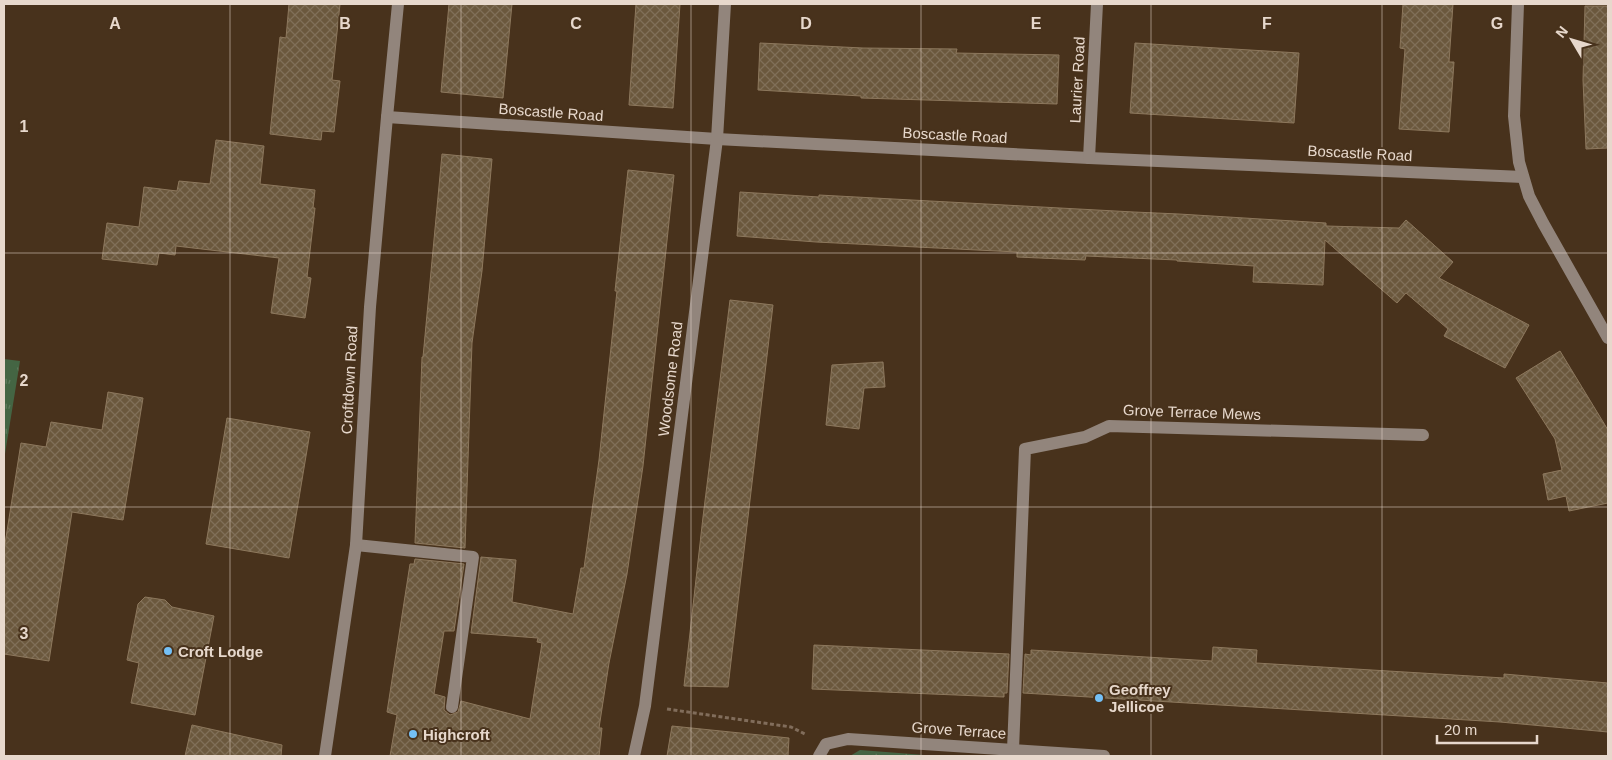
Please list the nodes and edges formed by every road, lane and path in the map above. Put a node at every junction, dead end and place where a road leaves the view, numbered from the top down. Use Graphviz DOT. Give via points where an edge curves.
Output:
graph roads {
  1 [pos="398,4"];
  2 [pos="725,4"];
  3 [pos="1097,4"];
  4 [pos="1518,4"];
  5 [pos="386,117"];
  6 [pos="717,139"];
  7 [pos="1089,158"];
  8 [pos="1523,177"];
  9 [pos="1608,338"];
  10 [pos="1424,435"];
  11 [pos="356,545"];
  12 [pos="452,706"];
  13 [pos="645,706"];
  14 [pos="826,744"];
  15 [pos="1013,750"];
  16 [pos="324,756"];
  17 [pos="634,756"];
  18 [pos="819,756"];
  19 [pos="1104,756"];
  1 -- 5 [label="street, Croftdown Road"];
  2 -- 6 [label="street, Woodsome Road"];
  3 -- 7 [label="street, Laurier Road"];
  4 -- 8 [label="street" via="1514,116"];
  5 -- 6 [label="street, Boscastle Road"];
  5 -- 11 [label="street, Croftdown Road" via="369,315"];
  6 -- 7 [label="street, Boscastle Road"];
  6 -- 13 [label="street, Woodsome Road"];
  7 -- 8 [label="street, Boscastle Road"];
  8 -- 9 [label="street" via="1543,224"];
  10 -- 15 [label="street, Grove Terrace Mews" via="1109,426 1085,437 1025,449"];
  11 -- 12 [label="street" via="473,557"];
  11 -- 16 [label="street, Croftdown Road"];
  13 -- 14 [label="path" via="791,727"];
  13 -- 17 [label="street, Woodsome Road"];
  14 -- 15 [label="street, Grove Terrace" via="848,739"];
  14 -- 18 [label="street"];
  15 -- 19 [label="street, Grove Terrace"];
}
